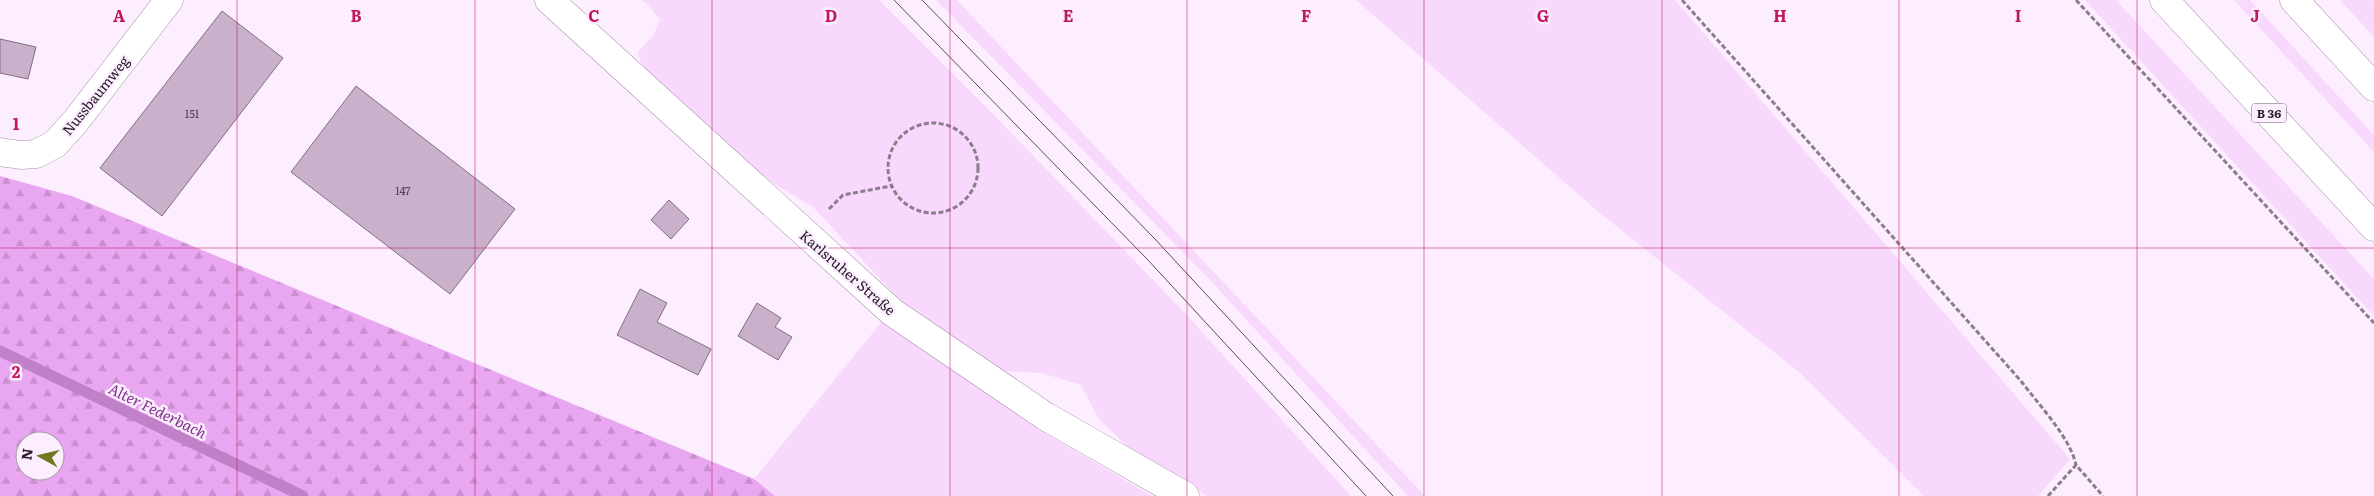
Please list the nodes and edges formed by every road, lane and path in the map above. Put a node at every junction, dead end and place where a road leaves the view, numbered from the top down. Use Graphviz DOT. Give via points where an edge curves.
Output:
graph roads {
  1 [pos="169,0"];
  2 [pos="549,0"];
  3 [pos="1682,0"];
  4 [pos="2076,0"];
  5 [pos="2164,0"];
  6 [pos="2294,0"];
  7 [pos="2374,87"];
  8 [pos="0,152"];
  9 [pos="891,186"];
  10 [pos="2374,227"];
  11 [pos="803,233"];
  12 [pos="2374,323"];
  13 [pos="2076,465"];
  14 [pos="1185,496"];
  15 [pos="2048,496"];
  16 [pos="2104,496"];
  1 -- 8 [label="main road, Nussbaumweg" via="55,144 36,154"];
  2 -- 11 [label="main road, Karlsruher Straße"];
  3 -- 13 [label="path" via="2020,381 2064,440"];
  4 -- 12 [label="path"];
  5 -- 10 [label="main road, B 36"];
  6 -- 7 [label="main road"];
  9 -- 9 [label="path" via="909,207 938,213 951,209 964,201 972,190 977,176 973,148 964,135 951,127 921,124 907,131 889,155"];
  9 -- 11 [label="path" via="843,195"];
  11 -- 14 [label="main road, Karlsruher Straße" via="892,312 1045,416"];
  13 -- 15 [label="path"];
  13 -- 16 [label="path"];
}
